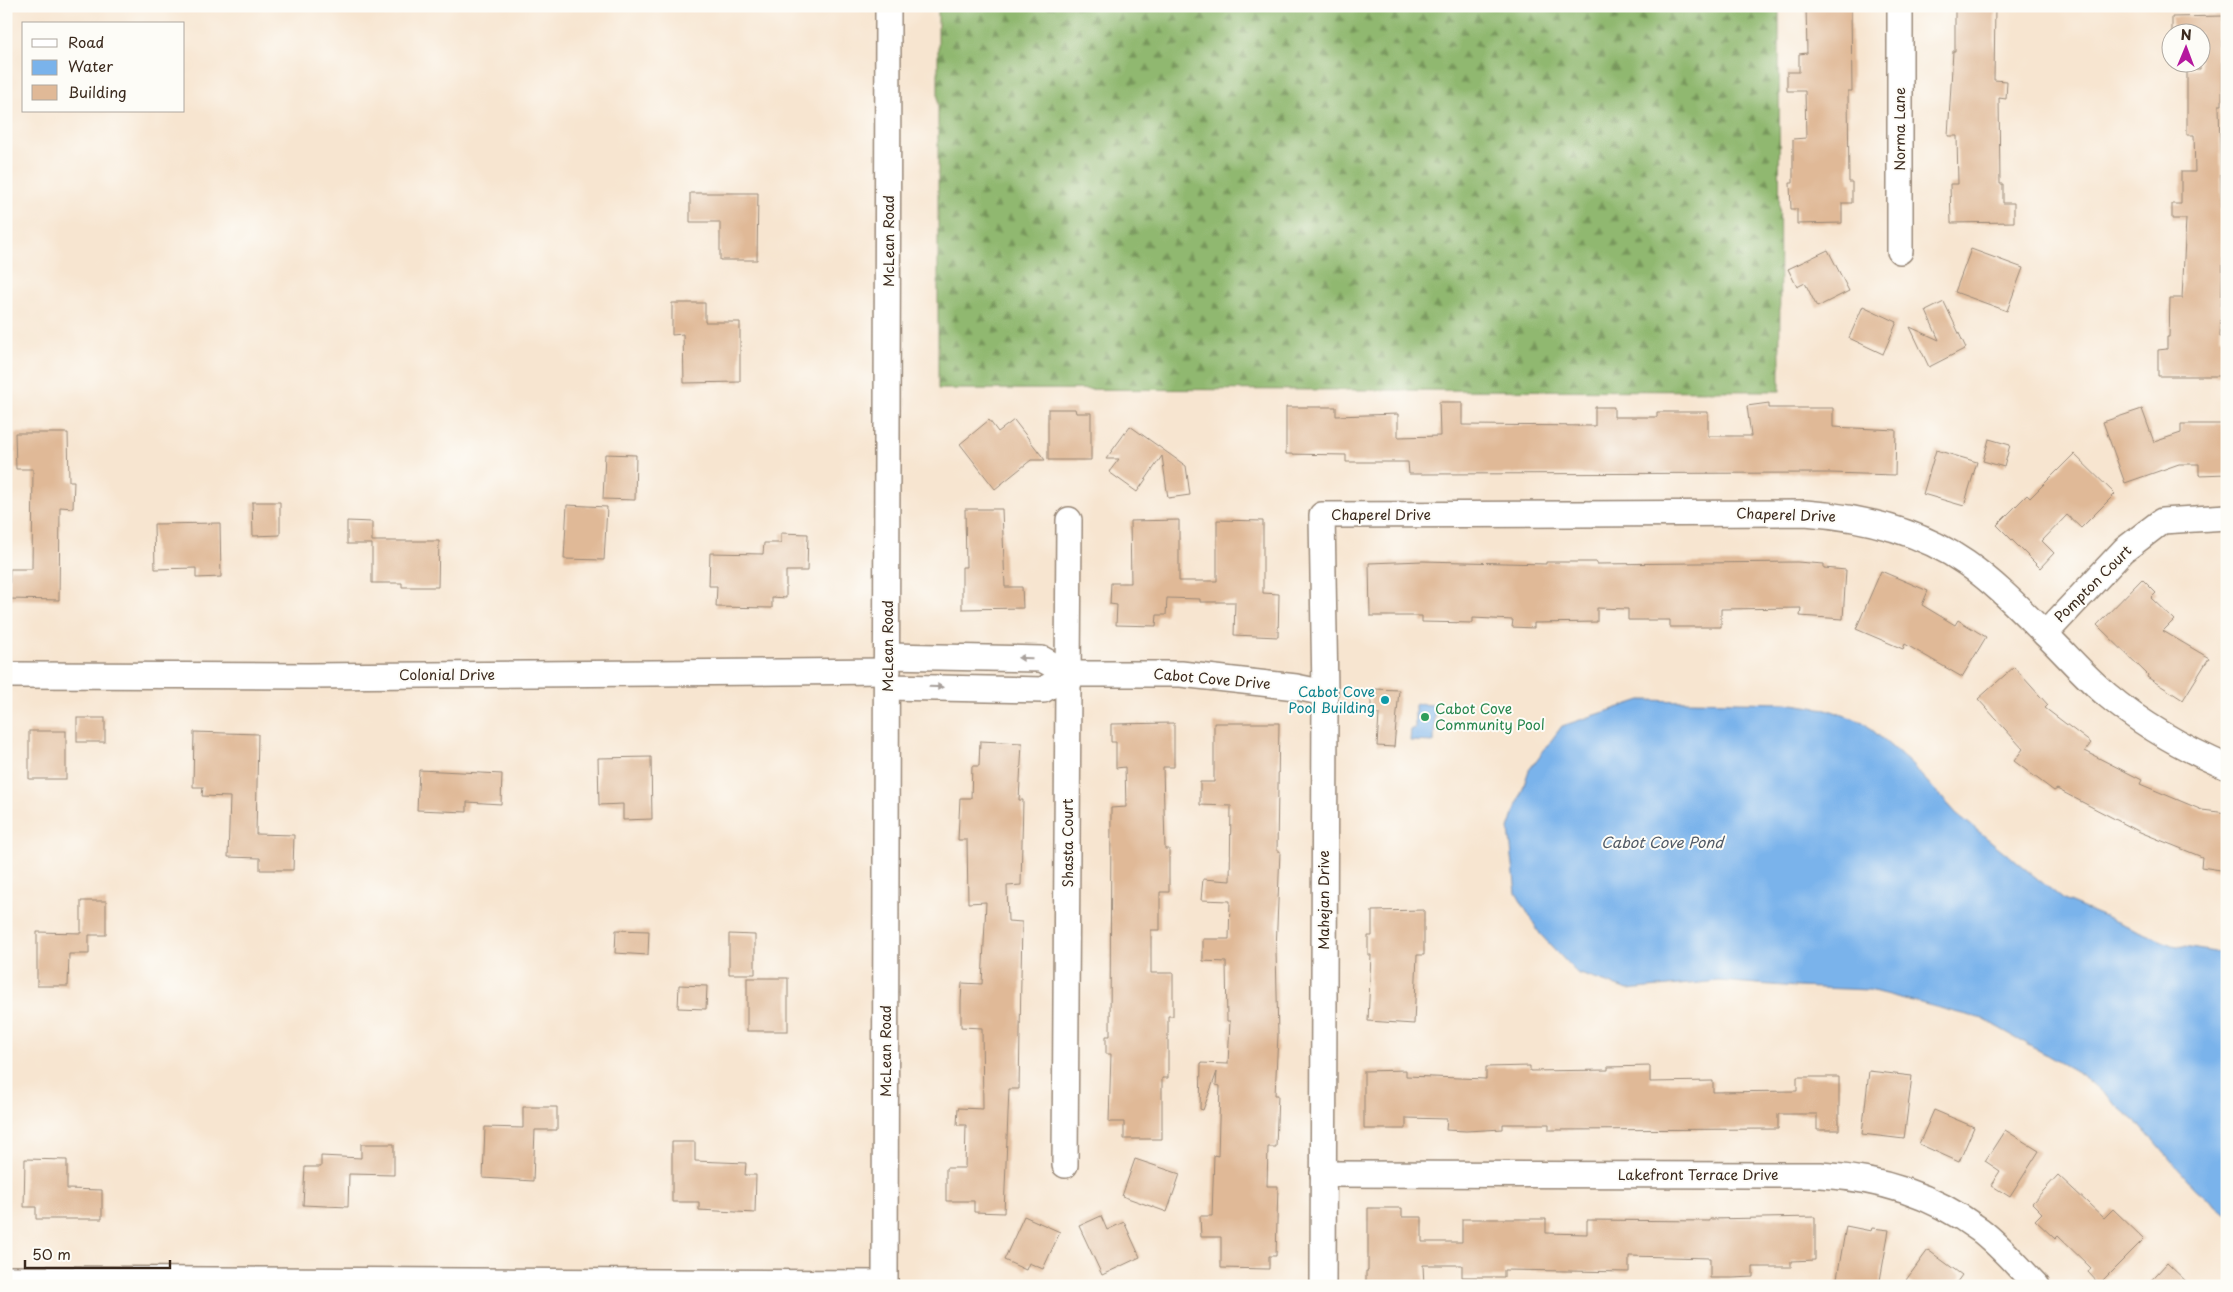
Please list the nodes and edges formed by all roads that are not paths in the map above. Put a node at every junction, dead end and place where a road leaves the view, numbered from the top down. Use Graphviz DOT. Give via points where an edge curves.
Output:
graph roads {
  1 [pos="888,6"];
  2 [pos="1900,6"];
  3 [pos="1900,251"];
  4 [pos="1322,515"];
  5 [pos="2227,517"];
  6 [pos="1069,520"];
  7 [pos="2045,634"];
  8 [pos="888,671"];
  9 [pos="1069,674"];
  10 [pos="6,675"];
  11 [pos="1325,693"];
  12 [pos="2227,767"];
  13 [pos="1065,1165"];
  14 [pos="1323,1174"];
  15 [pos="6,1278"];
  16 [pos="885,1285"];
  17 [pos="1323,1286"];
  18 [pos="2038,1286"];
  1 -- 8 [label="street, McLean Road"];
  2 -- 3 [label="street, Norma Lane"];
  4 -- 7 [label="street, Chaperel Drive" via="1835,515 1898,530 1965,562"];
  4 -- 11 [label="street, Mahejan Drive"];
  5 -- 7 [label="street, Pompton Court" via="2162,522 2124,550"];
  6 -- 9 [label="street, Shasta Court"];
  7 -- 12 [label="street, Chaperel Drive" via="2105,694 2143,724"];
  8 -- 9 [label="street" via="1043,690"];
  8 -- 10 [label="street, Colonial Drive"];
  8 -- 16 [label="street, McLean Road"];
  9 -- 11 [label="street, Cabot Cove Drive" via="1181,674"];
  9 -- 13 [label="street, Shasta Court"];
  11 -- 14 [label="street, Mahejan Drive"];
  14 -- 17 [label="street, Mahejan Drive"];
  14 -- 18 [label="street, Lakefront Terrace Drive" via="1848,1176 1913,1192 1946,1208 1981,1231"];
  15 -- 16 [label="street"];
}
